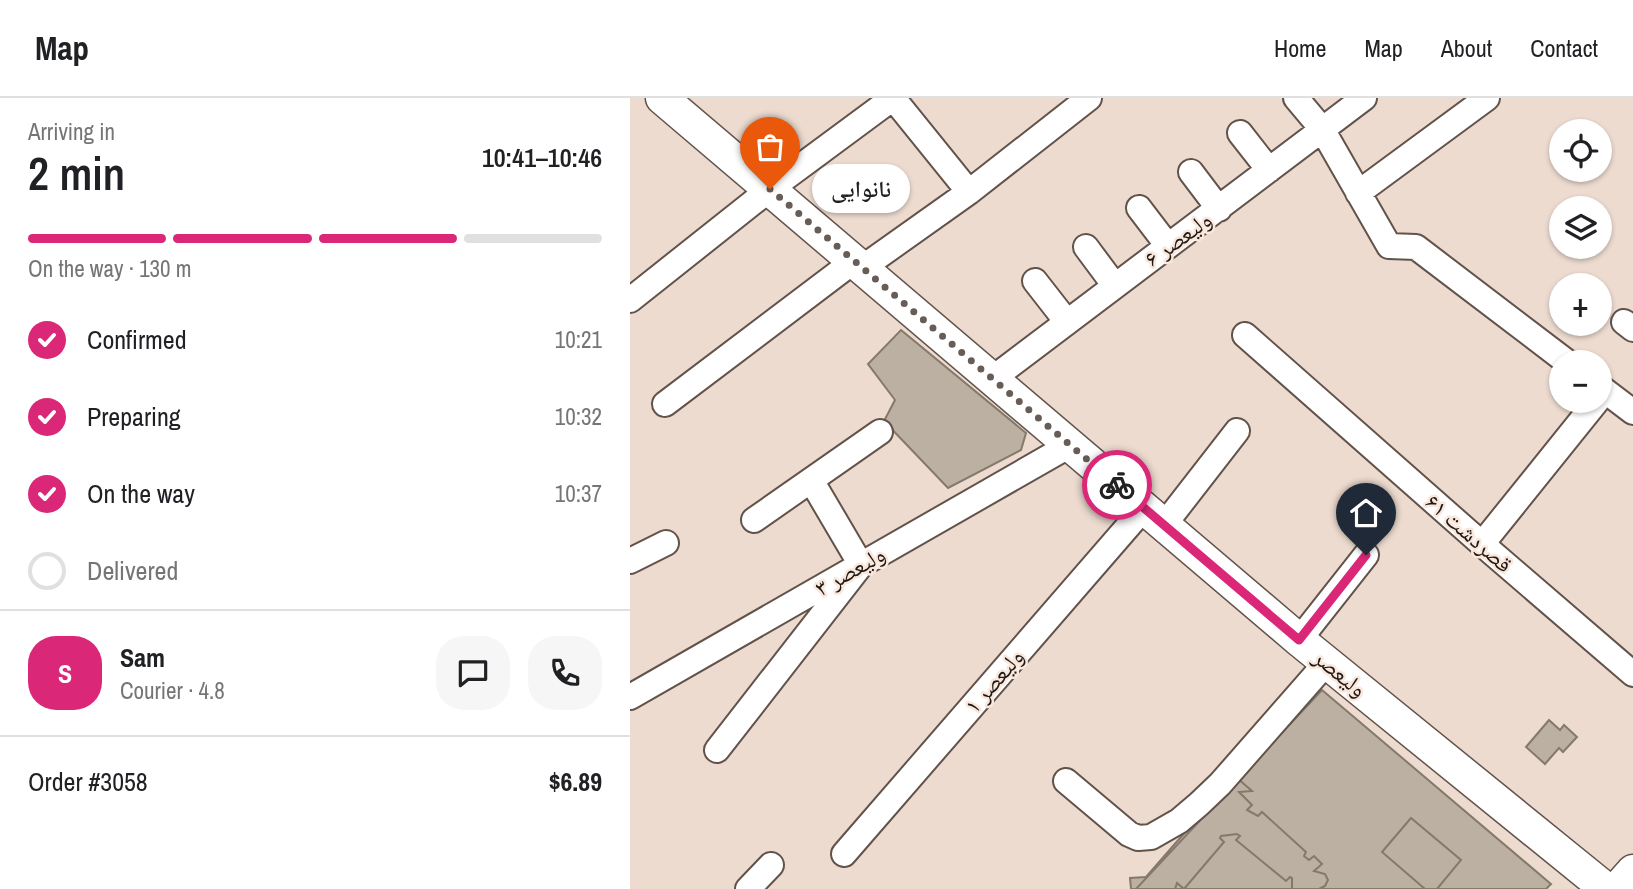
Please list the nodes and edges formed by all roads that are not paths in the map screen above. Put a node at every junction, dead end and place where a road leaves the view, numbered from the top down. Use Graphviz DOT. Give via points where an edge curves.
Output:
graph roads {
  1 [pos="893,98"];
  2 [pos="1089,98"];
  3 [pos="1296,98"];
  4 [pos="1364,98"];
  5 [pos="1487,98"];
  6 [pos="668,100"];
  7 [pos="1322,130"];
  8 [pos="1240,133"];
  9 [pos="1269,170"];
  10 [pos="1191,172"];
  11 [pos="770,189"];
  12 [pos="969,192"];
  13 [pos="1358,193"];
  14 [pos="1139,208"];
  15 [pos="1219,209"];
  16 [pos="1168,246"];
  17 [pos="1086,247"];
  18 [pos="858,264"];
  19 [pos="1035,281"];
  20 [pos="1115,286"];
  21 [pos="630,300"];
  22 [pos="1067,322"];
  23 [pos="1245,335"];
  24 [pos="1551,350"];
  25 [pos="992,379"];
  26 [pos="1612,401"];
  27 [pos="665,404"];
  28 [pos="1633,412"];
  29 [pos="1585,413"];
  30 [pos="1237,431"];
  31 [pos="880,432"];
  32 [pos="1070,445"];
  33 [pos="811,481"];
  34 [pos="1154,517"];
  35 [pos="754,520"];
  36 [pos="666,543"];
  37 [pos="1482,544"];
  38 [pos="1366,555"];
  39 [pos="630,561"];
  40 [pos="861,565"];
  41 [pos="1299,640"];
  42 [pos="1326,662"];
  43 [pos="1633,674"];
  44 [pos="630,697"];
  45 [pos="717,750"];
  46 [pos="1066,781"];
  47 [pos="844,854"];
  48 [pos="771,865"];
  49 [pos="1633,871"];
  50 [pos="748,889"];
  51 [pos="1606,889"];
  52 [pos="1618,889"];
  1 -- 11 [label="street"];
  1 -- 12 [label="street"];
  2 -- 12 [label="street"];
  3 -- 7 [label="street"];
  4 -- 7 [label="street, ۶ ولیعصر"];
  5 -- 13 [label="street"];
  6 -- 11 [label="main road, ولیعصر"];
  7 -- 9 [label="street, ۶ ولیعصر"];
  7 -- 13 [label="street"];
  8 -- 9 [label="street"];
  9 -- 15 [label="street, ۶ ولیعصر"];
  10 -- 15 [label="street"];
  11 -- 18 [label="main road, ولیعصر"];
  11 -- 21 [label="street"];
  12 -- 18 [label="street"];
  13 -- 24 [label="street" via="1389,246 1416,247"];
  14 -- 16 [label="street"];
  15 -- 16 [label="street, ۶ ولیعصر"];
  16 -- 20 [label="street, ۶ ولیعصر"];
  17 -- 20 [label="street"];
  18 -- 25 [label="main road, ولیعصر"];
  18 -- 27 [label="street"];
  19 -- 22 [label="street"];
  20 -- 22 [label="street, ۶ ولیعصر"];
  22 -- 25 [label="street, ۶ ولیعصر"];
  23 -- 37 [label="street, ۶۱ قصردشت"];
  25 -- 32 [label="main road, ولیعصر"];
  26 -- 28 [label="street"];
  29 -- 37 [label="street"];
  30 -- 34 [label="street, ۱ ولیعصر"];
  31 -- 33 [label="street"];
  32 -- 34 [label="main road, ولیعصر"];
  32 -- 40 [label="street, ۳ ولیعصر"];
  33 -- 35 [label="street"];
  33 -- 40 [label="street"];
  34 -- 41 [label="main road, ولیعصر"];
  34 -- 47 [label="street, ۱ ولیعصر"];
  36 -- 39 [label="street"];
  37 -- 43 [label="street, ۶۱ قصردشت"];
  38 -- 41 [label="street"];
  40 -- 44 [label="street, ۳ ولیعصر"];
  40 -- 45 [label="street"];
  41 -- 42 [label="main road, ولیعصر"];
  42 -- 46 [label="street" via="1220,784 1161,832 1144,838 1129,834"];
  42 -- 51 [label="main road, ولیعصر"];
  48 -- 50 [label="street"];
  49 -- 52 [label="main road"];
}
